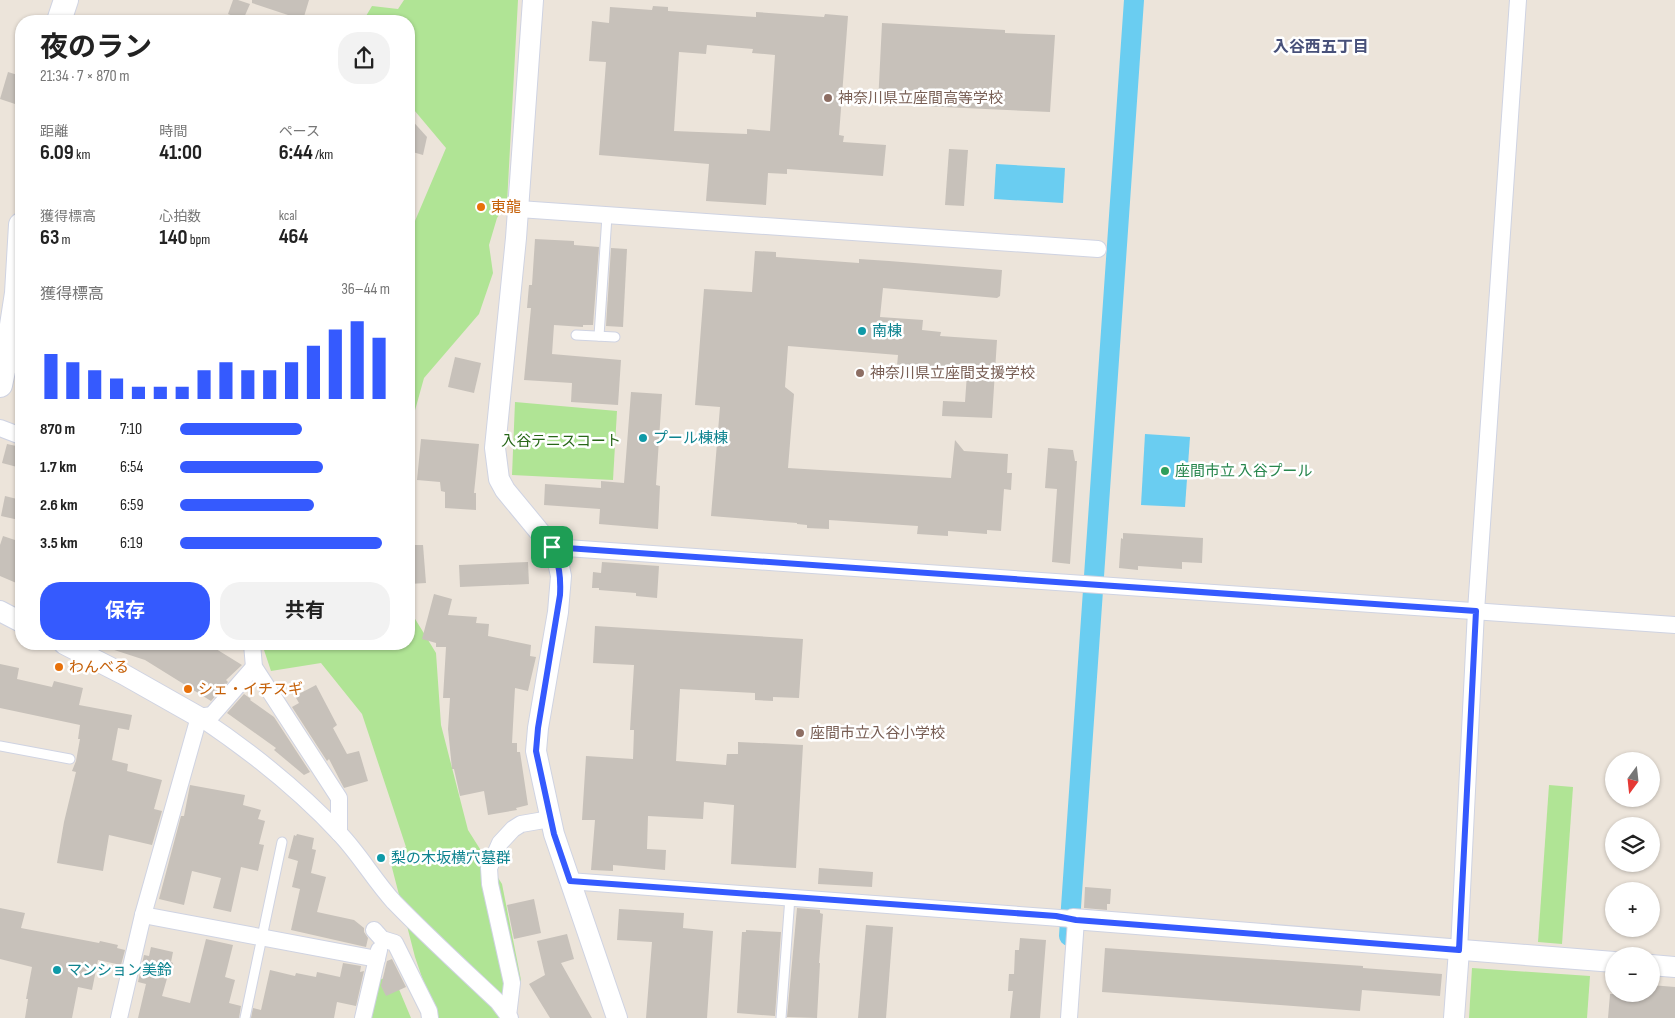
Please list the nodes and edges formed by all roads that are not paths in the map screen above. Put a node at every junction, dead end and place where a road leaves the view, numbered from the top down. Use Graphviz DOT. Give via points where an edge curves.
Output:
graph roads {
  1 [pos="66,0"];
  2 [pos="532,0"];
  3 [pos="1518,0"];
  4 [pos="61,15"];
  5 [pos="519,209"];
  6 [pos="607,216"];
  7 [pos="1098,249"];
  8 [pos="15,300"];
  9 [pos="5,335"];
  10 [pos="576,335"];
  11 [pos="600,336"];
  12 [pos="615,337"];
  13 [pos="0,384"];
  14 [pos="0,428"];
  15 [pos="15,434"];
  16 [pos="552,547"];
  17 [pos="1476,611"];
  18 [pos="0,612"];
  19 [pos="15,619"];
  20 [pos="1675,625"];
  21 [pos="76,650"];
  22 [pos="253,650"];
  23 [pos="254,667"];
  24 [pos="199,717"];
  25 [pos="0,746"];
  26 [pos="70,759"];
  27 [pos="550,819"];
  28 [pos="340,833"];
  29 [pos="282,842"];
  30 [pos="570,881"];
  31 [pos="790,897"];
  32 [pos="143,915"];
  33 [pos="1068,918"];
  34 [pos="262,939"];
  35 [pos="1459,950"];
  36 [pos="377,959"];
  37 [pos="1605,961"];
  38 [pos="1660,965"];
  39 [pos="1675,966"];
  40 [pos="509,1017"];
  41 [pos="119,1018"];
  42 [pos="245,1018"];
  43 [pos="363,1018"];
  44 [pos="430,1018"];
  45 [pos="617,1018"];
  46 [pos="781,1018"];
  47 [pos="1069,1018"];
  48 [pos="1454,1018"];
  1 -- 4 [label="main road"];
  2 -- 5 [label="street"];
  3 -- 17 [label="street"];
  5 -- 6 [label="street"];
  5 -- 16 [label="street" via="496,448 499,479"];
  6 -- 7 [label="street"];
  6 -- 11 [label="lane"];
  8 -- 9 [label="main road"];
  9 -- 13 [label="main road"];
  10 -- 11 [label="lane"];
  11 -- 12 [label="lane"];
  14 -- 15 [label="street"];
  16 -- 17 [label="street"];
  16 -- 27 [label="street" via="558,562 560,595 536,740"];
  17 -- 20 [label="street"];
  17 -- 35 [label="street"];
  18 -- 19 [label="street"];
  21 -- 24 [label="street"];
  22 -- 23 [label="street"];
  23 -- 24 [label="street" via="212,715"];
  23 -- 28 [label="street" via="339,798"];
  24 -- 28 [label="street" via="298,792"];
  24 -- 32 [label="street"];
  25 -- 26 [label="lane"];
  27 -- 30 [label="street"];
  27 -- 40 [label="street" via="521,824 513,829 500,843 489,868 512,983"];
  28 -- 40 [label="street" via="376,882 498,1002"];
  29 -- 34 [label="lane"];
  30 -- 31 [label="street"];
  30 -- 45 [label="street"];
  31 -- 33 [label="street"];
  31 -- 46 [label="lane"];
  32 -- 34 [label="street"];
  32 -- 41 [label="street"];
  33 -- 35 [label="street"];
  33 -- 47 [label="street"];
  34 -- 36 [label="street"];
  34 -- 42 [label="lane"];
  35 -- 37 [label="street"];
  35 -- 48 [label="street"];
  36 -- 43 [label="street"];
  36 -- 44 [label="street" via="378,934 395,943"];
  38 -- 39 [label="street"];
}
